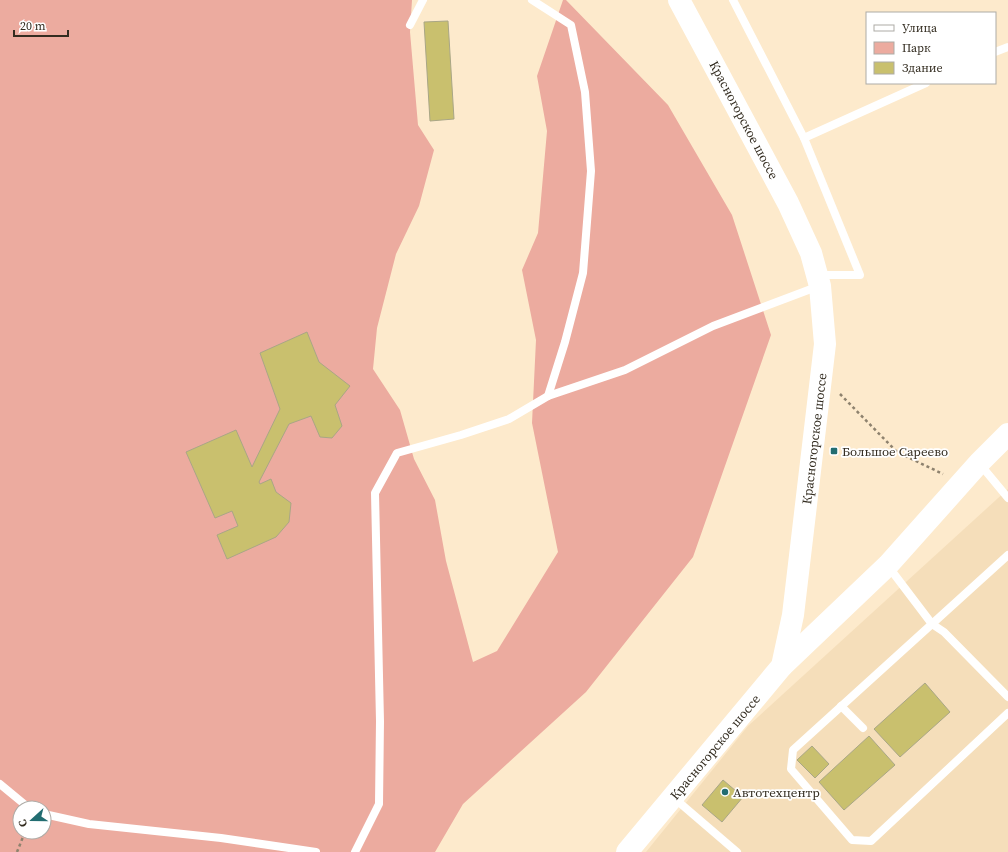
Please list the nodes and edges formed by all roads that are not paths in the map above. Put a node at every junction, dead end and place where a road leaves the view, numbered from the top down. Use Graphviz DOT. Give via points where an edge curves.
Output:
graph roads {
  1 [pos="423,0"];
  2 [pos="532,0"];
  3 [pos="679,0"];
  4 [pos="733,0"];
  5 [pos="410,25"];
  6 [pos="1008,47"];
  7 [pos="996,52"];
  8 [pos="924,84"];
  9 [pos="804,138"];
  10 [pos="819,280"];
  11 [pos="548,396"];
  12 [pos="1008,434"];
  13 [pos="979,463"];
  14 [pos="1008,498"];
  15 [pos="1008,555"];
  16 [pos="888,566"];
  17 [pos="932,624"];
  18 [pos="782,666"];
  19 [pos="1008,697"];
  20 [pos="841,706"];
  21 [pos="1008,713"];
  22 [pos="863,728"];
  23 [pos="0,784"];
  24 [pos="672,796"];
  25 [pos="19,800"];
  26 [pos="52,816"];
  27 [pos="316,852"];
  28 [pos="355,852"];
  29 [pos="627,852"];
  30 [pos="737,852"];
  1 -- 5 [label="lane"];
  2 -- 11 [label="lane" via="571,25 585,92 590,171 583,273"];
  3 -- 10 [label="main road, Красногорское шоссе" via="788,203 811,253"];
  4 -- 9 [label="lane"];
  6 -- 7 [label="lane"];
  8 -- 9 [label="lane"];
  9 -- 10 [label="lane" via="860,275"];
  10 -- 11 [label="lane" via="713,326 625,370"];
  10 -- 18 [label="main road, Красногорское шоссе" via="825,344 822,377 793,615"];
  11 -- 28 [label="lane" via="509,419 397,453 375,493 380,721 379,804"];
  12 -- 13 [label="main road"];
  13 -- 14 [label="lane"];
  13 -- 16 [label="main road"];
  15 -- 17 [label="lane"];
  16 -- 17 [label="lane"];
  16 -- 18 [label="main road"];
  17 -- 19 [label="lane" via="944,632"];
  17 -- 20 [label="lane"];
  18 -- 24 [label="main road, Красногорское шоссе"];
  20 -- 21 [label="lane" via="793,750 791,770 852,840 871,841"];
  20 -- 22 [label="lane"];
  23 -- 25 [label="lane"];
  24 -- 29 [label="main road, Красногорское шоссе"];
  24 -- 30 [label="lane"];
  26 -- 27 [label="lane" via="89,824 221,838"];
}
